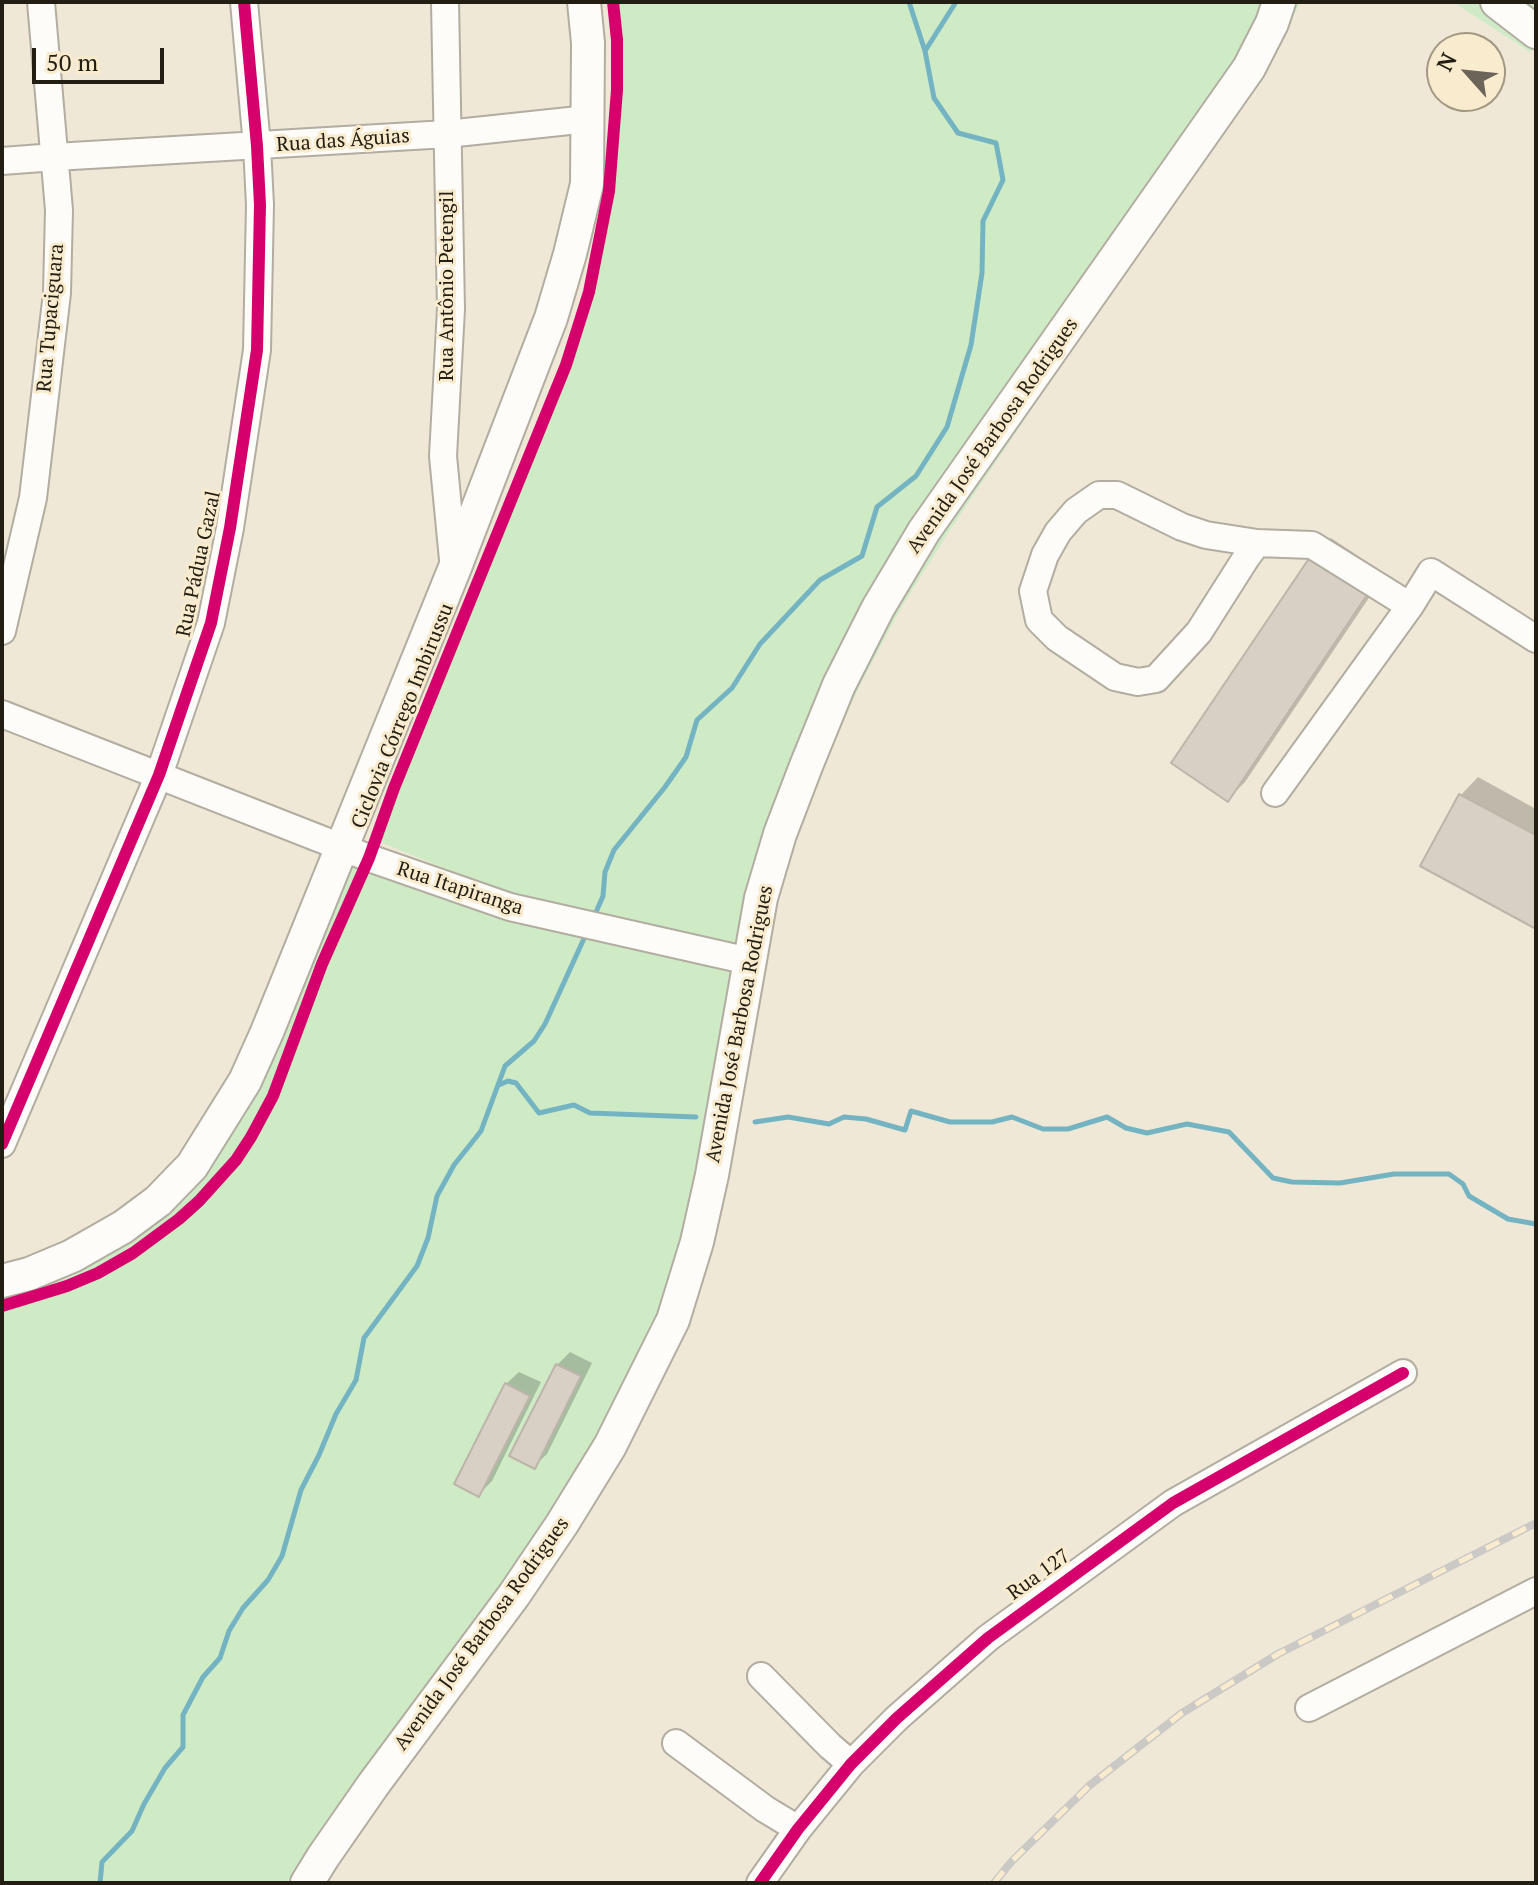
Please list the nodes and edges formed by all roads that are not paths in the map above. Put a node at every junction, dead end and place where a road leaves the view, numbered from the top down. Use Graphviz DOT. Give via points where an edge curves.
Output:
graph roads {
  1 [pos="41,2"];
  2 [pos="244,2"];
  3 [pos="445,2"];
  4 [pos="584,2"];
  5 [pos="1279,2"];
  6 [pos="1497,2"];
  7 [pos="1528,21"];
  8 [pos="588,119"];
  9 [pos="447,134"];
  10 [pos="257,146"];
  11 [pos="55,157"];
  12 [pos="2,161"];
  13 [pos="1257,543"];
  14 [pos="454,570"];
  15 [pos="1410,606"];
  16 [pos="2,631"];
  17 [pos="1536,639"];
  18 [pos="2,714"];
  19 [pos="159,775"];
  20 [pos="1275,793"];
  21 [pos="342,847"];
  22 [pos="749,961"];
  23 [pos="2,1144"];
  24 [pos="11,1273"];
  25 [pos="1403,1373"];
  26 [pos="1536,1591"];
  27 [pos="761,1676"];
  28 [pos="1309,1708"];
  29 [pos="676,1743"];
  30 [pos="851,1764"];
  31 [pos="798,1829"];
  32 [pos="307,1883"];
  33 [pos="760,1883"];
  1 -- 11 [label="street, Rua Tupaciguara"];
  2 -- 10 [label="street, Rua Pádua Gazal"];
  3 -- 9 [label="street, Rua Antônio Petengil"];
  4 -- 8 [label="main road"];
  5 -- 22 [label="main road, Avenida José Barbosa Rodrigues" via="1249,68 924,531 878,608 839,685 780,834"];
  6 -- 7 [label="main road"];
  8 -- 9 [label="street, Rua das Águias"];
  8 -- 14 [label="main road" via="587,184 551,318"];
  9 -- 10 [label="street, Rua das Águias"];
  9 -- 14 [label="street, Rua Antônio Petengil" via="451,309 443,456"];
  10 -- 11 [label="street, Rua das Águias"];
  10 -- 19 [label="street, Rua Pádua Gazal" via="257,350 230,528 211,623"];
  11 -- 12 [label="street, Rua das Águias"];
  11 -- 16 [label="street, Rua Tupaciguara" via="57,293 33,498"];
  13 -- 13 [label="street" via="1206,535 1117,495 1099,495 1076,511 1045,555 1033,591 1039,620 1115,677 1156,679 1199,632"];
  13 -- 15 [label="street" via="1312,545"];
  14 -- 21 [label="main road"];
  15 -- 17 [label="street" via="1431,572"];
  15 -- 20 [label="street"];
  18 -- 19 [label="street, Rua Itapiranga"];
  19 -- 21 [label="street, Rua Itapiranga"];
  19 -- 23 [label="street, Rua Pádua Gazal"];
  21 -- 22 [label="street, Rua Itapiranga" via="497,903"];
  21 -- 24 [label="main road" via="245,1081 192,1166 123,1227 72,1256"];
  22 -- 32 [label="main road, Avenida José Barbosa Rodrigues" via="712,1175 673,1320 610,1446 562,1524"];
  25 -- 30 [label="street, Rua 127" via="1173,1503 988,1638"];
  26 -- 28 [label="street"];
  27 -- 30 [label="street"];
  29 -- 31 [label="street"];
  30 -- 31 [label="street, Rua 127"];
  31 -- 33 [label="street, Rua 127"];
}
